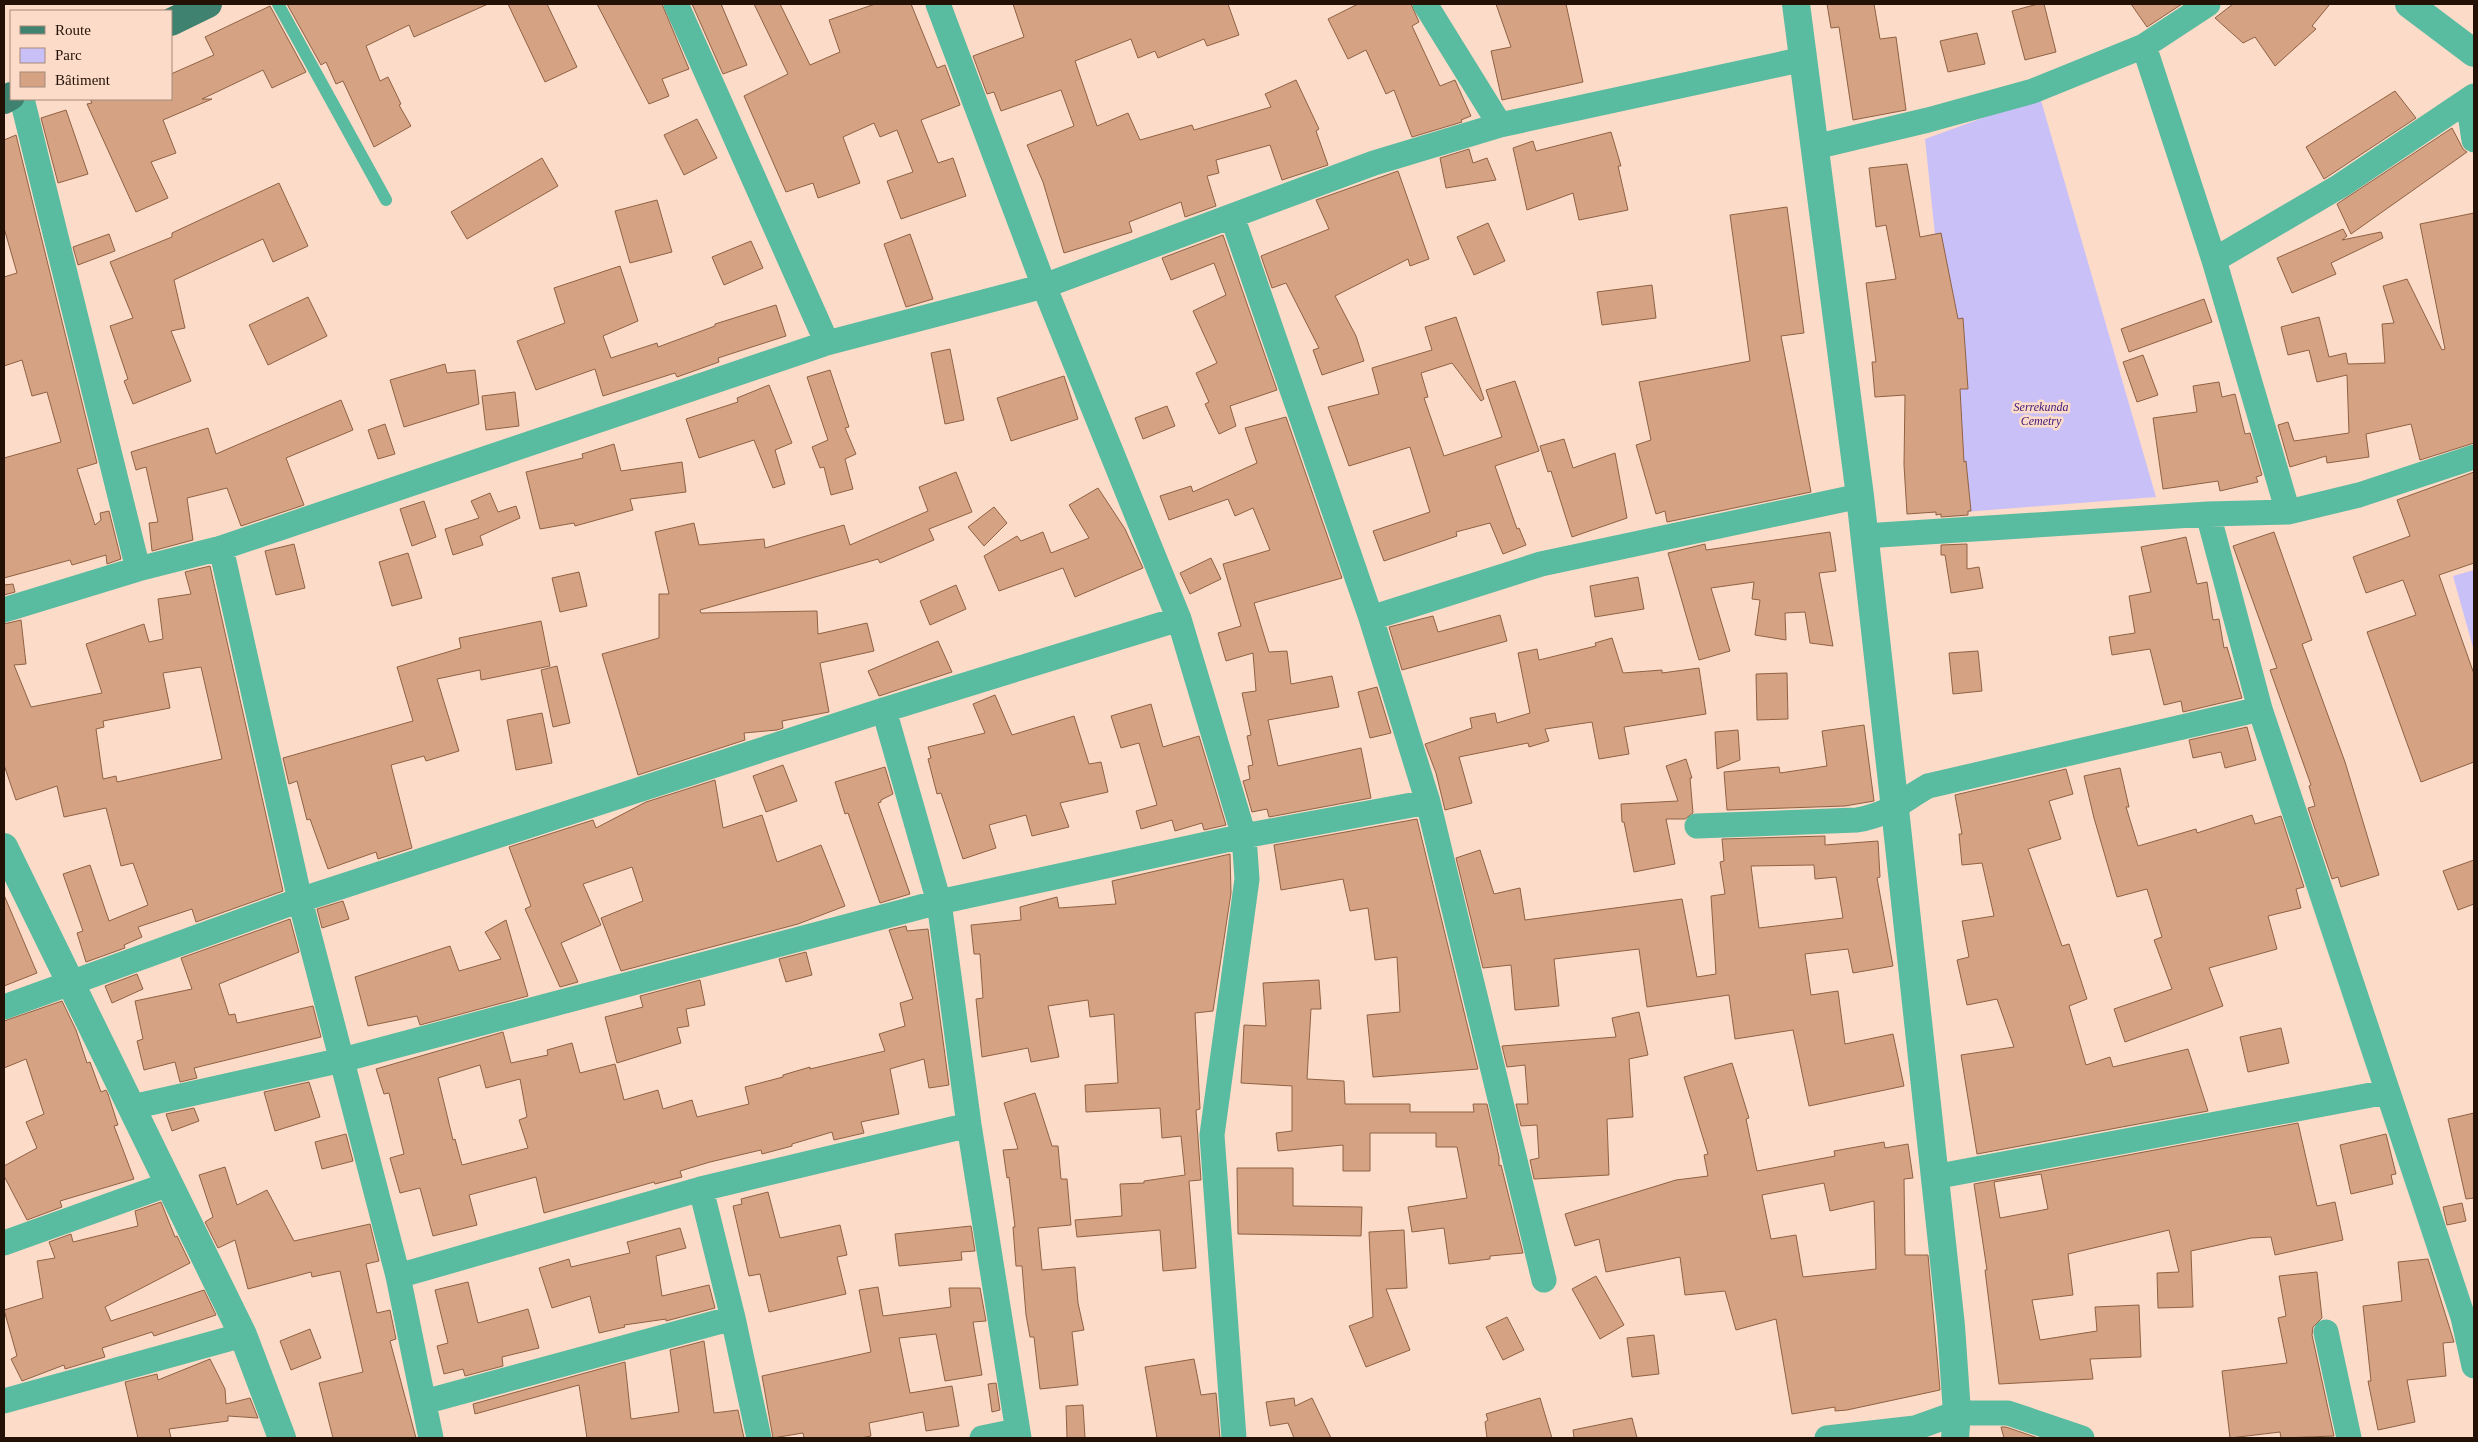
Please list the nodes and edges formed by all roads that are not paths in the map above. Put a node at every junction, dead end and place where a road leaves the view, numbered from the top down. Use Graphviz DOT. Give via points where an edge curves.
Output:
graph roads {
  1 [pos="278,4"];
  2 [pos="676,4"];
  3 [pos="938,4"];
  4 [pos="1425,4"];
  5 [pos="1796,4"];
  6 [pos="2208,4"];
  7 [pos="2409,4"];
  8 [pos="2144,46"];
  9 [pos="2474,53"];
  10 [pos="1804,59"];
  11 [pos="2471,99"];
  12 [pos="22,100"];
  13 [pos="1500,125"];
  14 [pos="2474,140"];
  15 [pos="1816,147"];
  16 [pos="386,200"];
  17 [pos="1232,216"];
  18 [pos="2214,260"];
  19 [pos="1044,286"];
  20 [pos="828,343"];
  21 [pos="2474,457"];
  22 [pos="1860,496"];
  23 [pos="2288,512"];
  24 [pos="2208,514"];
  25 [pos="1864,536"];
  26 [pos="221,548"];
  27 [pos="138,569"];
  28 [pos="4,610"];
  29 [pos="1371,618"];
  30 [pos="1179,619"];
  31 [pos="884,710"];
  32 [pos="2260,710"];
  33 [pos="1428,802"];
  34 [pos="1894,809"];
  35 [pos="1697,826"];
  36 [pos="1244,836"];
  37 [pos="4,847"];
  38 [pos="300,900"];
  39 [pos="939,902"];
  40 [pos="70,982"];
  41 [pos="4,1007"];
  42 [pos="342,1060"];
  43 [pos="2387,1092"];
  44 [pos="132,1107"];
  45 [pos="969,1125"];
  46 [pos="1934,1177"];
  47 [pos="169,1184"];
  48 [pos="702,1189"];
  49 [pos="4,1243"];
  50 [pos="398,1276"];
  51 [pos="1544,1280"];
  52 [pos="2469,1315"];
  53 [pos="733,1318"];
  54 [pos="2326,1332"];
  55 [pos="243,1335"];
  56 [pos="2474,1366"];
  57 [pos="4,1401"];
  58 [pos="424,1402"];
  59 [pos="1956,1426"];
  60 [pos="1017,1435"];
  61 [pos="282,1438"];
  62 [pos="432,1438"];
  63 [pos="759,1438"];
  64 [pos="982,1438"];
  65 [pos="1234,1438"];
  66 [pos="1827,1438"];
  67 [pos="2082,1438"];
  68 [pos="2348,1438"];
  1 -- 16 [label="lane"];
  2 -- 20 [label="street"];
  3 -- 19 [label="street"];
  4 -- 13 [label="street"];
  5 -- 10 [label="street"];
  6 -- 8 [label="street"];
  7 -- 9 [label="street"];
  8 -- 15 [label="street" via="2033,91"];
  8 -- 18 [label="street"];
  10 -- 13 [label="street"];
  10 -- 15 [label="street"];
  11 -- 14 [label="street"];
  11 -- 18 [label="street" via="2340,186"];
  12 -- 27 [label="street"];
  13 -- 17 [label="street" via="1374,163"];
  15 -- 22 [label="street"];
  17 -- 19 [label="street"];
  17 -- 29 [label="street"];
  18 -- 23 [label="street"];
  19 -- 20 [label="street"];
  19 -- 30 [label="street"];
  20 -- 26 [label="street"];
  21 -- 23 [label="street" via="2359,494"];
  22 -- 25 [label="street"];
  22 -- 29 [label="street" via="1541,564"];
  23 -- 24 [label="street"];
  24 -- 25 [label="street"];
  24 -- 32 [label="street"];
  25 -- 34 [label="street"];
  26 -- 27 [label="street"];
  26 -- 38 [label="street"];
  27 -- 28 [label="street"];
  29 -- 33 [label="street"];
  30 -- 31 [label="street"];
  30 -- 36 [label="street"];
  31 -- 38 [label="street"];
  31 -- 39 [label="street"];
  32 -- 34 [label="street" via="1928,786"];
  32 -- 43 [label="street"];
  33 -- 36 [label="street"];
  33 -- 51 [label="street"];
  34 -- 35 [label="street" via="1857,820"];
  34 -- 46 [label="street"];
  36 -- 39 [label="street"];
  36 -- 65 [label="street" via="1247,879 1212,1135"];
  37 -- 40 [label="street"];
  38 -- 40 [label="street"];
  38 -- 42 [label="street"];
  39 -- 42 [label="street"];
  39 -- 45 [label="street"];
  40 -- 41 [label="street"];
  40 -- 44 [label="street"];
  42 -- 44 [label="street"];
  42 -- 50 [label="street"];
  43 -- 46 [label="street"];
  43 -- 52 [label="street"];
  44 -- 47 [label="street"];
  45 -- 48 [label="street"];
  45 -- 60 [label="street"];
  46 -- 59 [label="street" via="1951,1326"];
  47 -- 49 [label="street"];
  47 -- 55 [label="street"];
  48 -- 50 [label="street"];
  48 -- 53 [label="street"];
  50 -- 58 [label="street"];
  52 -- 56 [label="street"];
  53 -- 58 [label="street"];
  53 -- 63 [label="street"];
  54 -- 68 [label="street"];
  55 -- 57 [label="street"];
  55 -- 61 [label="street"];
  58 -- 62 [label="street"];
  59 -- 66 [label="street"];
  59 -- 67 [label="street" via="2008,1413"];
  60 -- 64 [label="street"];
}
